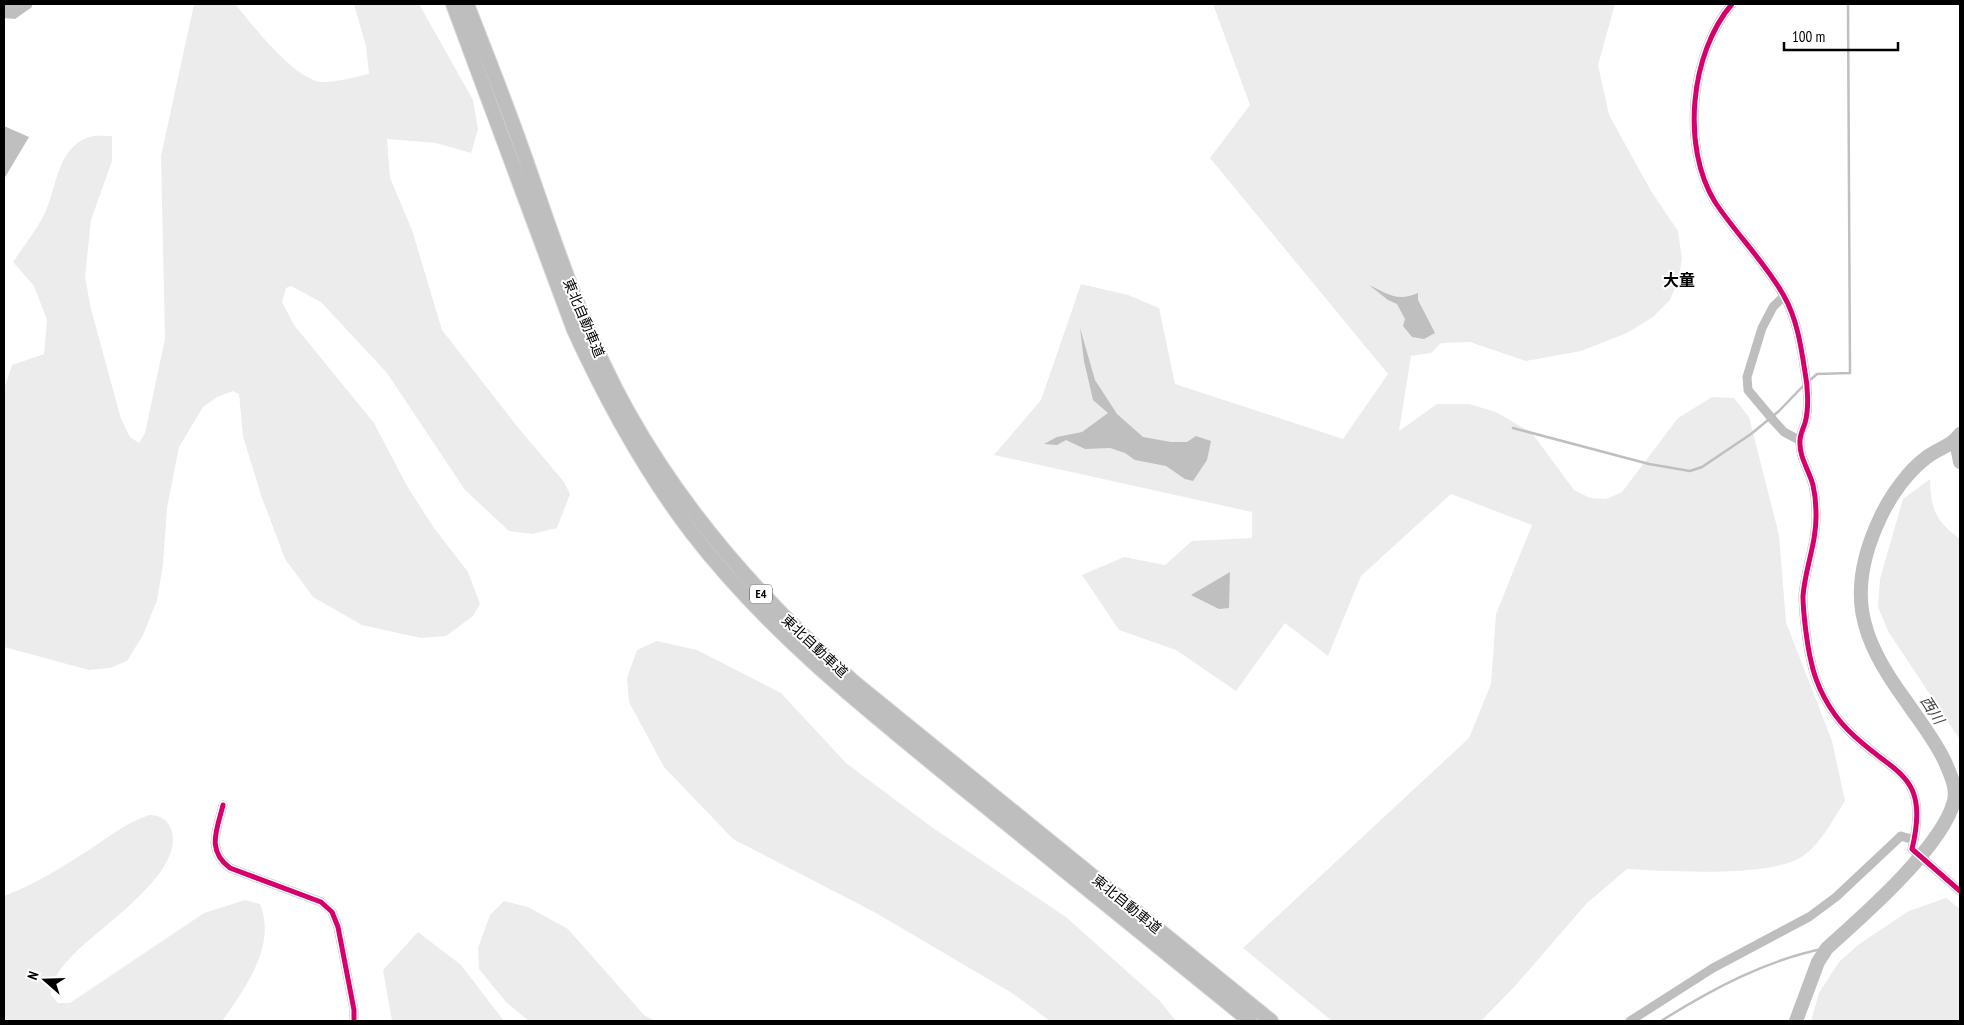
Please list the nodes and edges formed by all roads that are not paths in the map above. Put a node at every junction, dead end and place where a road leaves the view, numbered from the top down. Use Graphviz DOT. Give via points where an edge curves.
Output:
graph roads {
  1 [pos="453,4"];
  2 [pos="467,4"];
  3 [pos="476,4"];
  4 [pos="1732,4"];
  5 [pos="520,145"];
  6 [pos="1784,296"];
  7 [pos="1799,440"];
  8 [pos="223,805"];
  9 [pos="1914,840"];
  10 [pos="1960,891"];
  11 [pos="354,1021"];
  12 [pos="1250,1021"];
  13 [pos="1271,1021"];
  14 [pos="1630,1021"];
  1 -- 12 [label="highway, 東北自動車道 / E4" via="574,330 635,450 694,535 753,604 841,688"];
  2 -- 5 [label="highway, 東北自動車道 / E4"];
  3 -- 5 [label="highway" via="507,87"];
  4 -- 6 [label="street" via="1712,37 1694,102 1694,130 1700,166 1714,200"];
  5 -- 13 [label="highway, 東北自動車道 / E4" via="582,316 627,411 678,492 762,596 873,699"];
  6 -- 7 [label="street" via="1799,334 1806,377 1806,421"];
  6 -- 7 [label="street" via="1773,307 1762,328 1747,378 1748,390 1784,432"];
  7 -- 9 [label="street" via="1802,459 1813,485 1816,514 1814,547 1803,596 1811,661 1824,697 1848,730 1899,770 1909,784 1917,805"];
  8 -- 11 [label="street" via="214,843 221,861 230,868 321,902 332,912 338,927"];
  9 -- 10 [label="street" via="1914,853"];
  9 -- 14 [label="street" via="1901,836 1836,897 1809,917 1713,968"];
}
